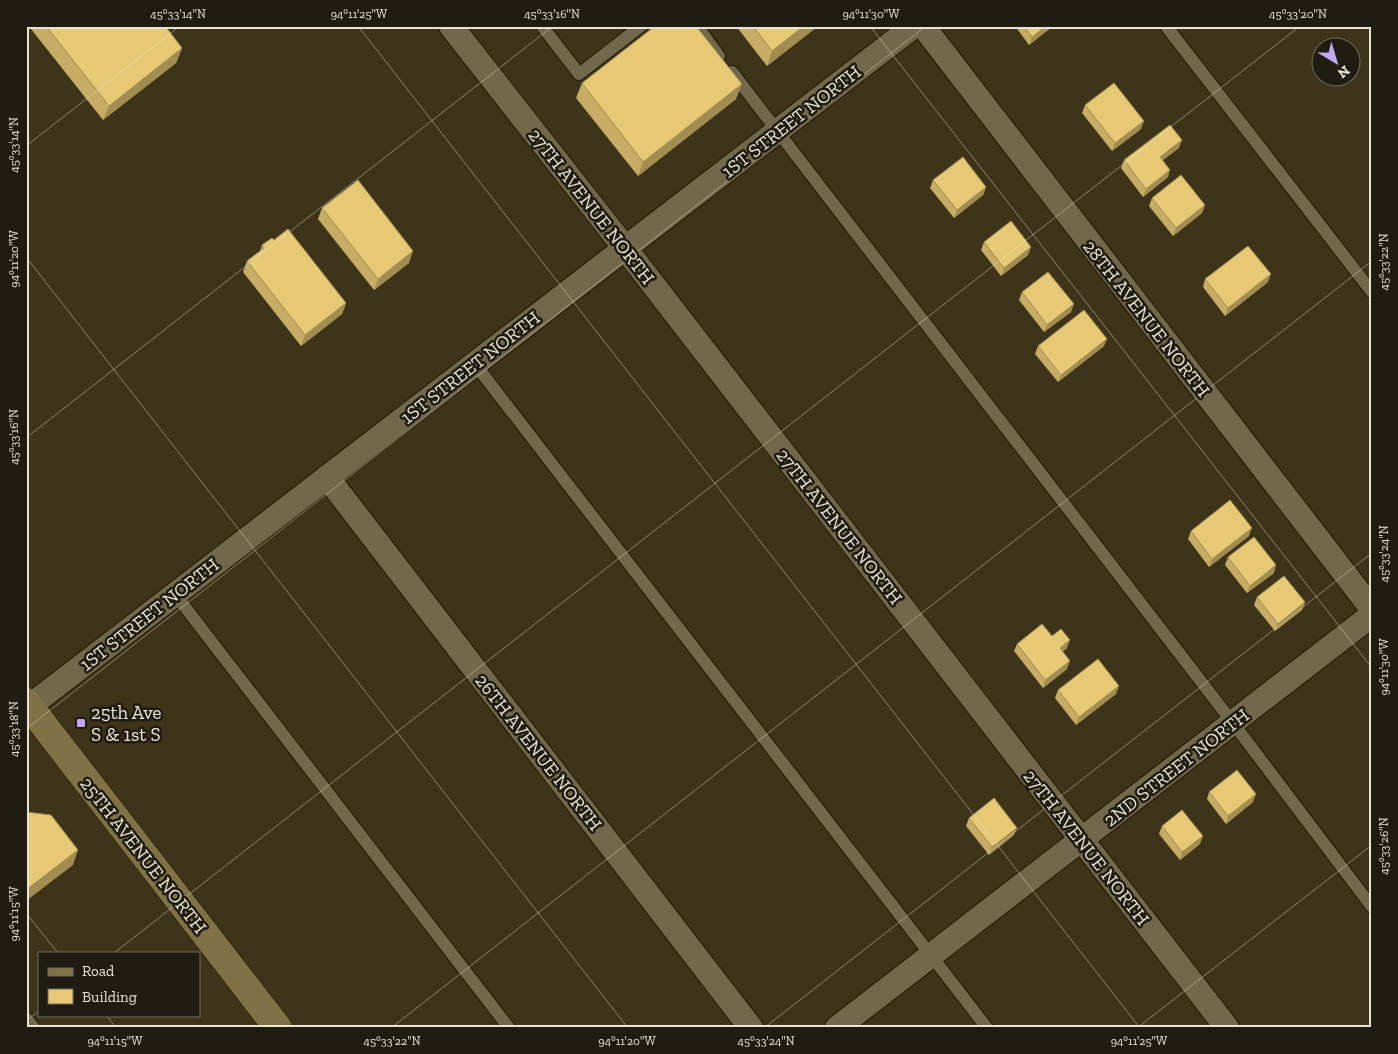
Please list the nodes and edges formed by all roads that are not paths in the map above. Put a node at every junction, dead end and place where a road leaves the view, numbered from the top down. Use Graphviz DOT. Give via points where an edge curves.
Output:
graph roads {
  1 [pos="451,26"];
  2 [pos="542,26"];
  3 [pos="641,26"];
  4 [pos="697,26"];
  5 [pos="914,26"];
  6 [pos="922,26"];
  7 [pos="1166,26"];
  8 [pos="777,132"];
  9 [pos="626,248"];
  10 [pos="1372,292"];
  11 [pos="475,364"];
  12 [pos="327,477"];
  13 [pos="175,594"];
  14 [pos="1372,609"];
  15 [pos="1372,616"];
  16 [pos="27,704"];
  17 [pos="1233,723"];
  18 [pos="1081,839"];
  19 [pos="1372,907"];
  20 [pos="931,955"];
  21 [pos="26,1018"];
  22 [pos="34,1028"];
  23 [pos="278,1028"];
  24 [pos="509,1028"];
  25 [pos="751,1028"];
  26 [pos="837,1028"];
  27 [pos="987,1028"];
  28 [pos="1227,1028"];
  1 -- 9 [label="street, 27TH AVENUE NORTH"];
  2 -- 3 [label="lane" via="579,74"];
  4 -- 8 [label="lane"];
  5 -- 8 [label="street, 1ST STREET NORTH"];
  6 -- 14 [label="street, 28TH AVENUE NORTH"];
  7 -- 10 [label="lane"];
  8 -- 9 [label="street, 1ST STREET NORTH"];
  8 -- 17 [label="lane"];
  9 -- 11 [label="street, 1ST STREET NORTH"];
  9 -- 18 [label="street, 27TH AVENUE NORTH"];
  11 -- 12 [label="street, 1ST STREET NORTH"];
  11 -- 20 [label="lane"];
  12 -- 13 [label="street, 1ST STREET NORTH"];
  12 -- 25 [label="street, 26TH AVENUE NORTH"];
  13 -- 16 [label="street, 1ST STREET NORTH"];
  13 -- 24 [label="lane"];
  15 -- 17 [label="street, 2ND STREET NORTH"];
  16 -- 23 [label="street, 25TH AVENUE NORTH"];
  17 -- 18 [label="street, 2ND STREET NORTH"];
  17 -- 19 [label="lane"];
  18 -- 20 [label="street, 2ND STREET NORTH"];
  18 -- 28 [label="street, 27TH AVENUE NORTH"];
  20 -- 26 [label="street, 2ND STREET NORTH"];
  20 -- 27 [label="lane"];
  21 -- 22 [label="lane"];
}
